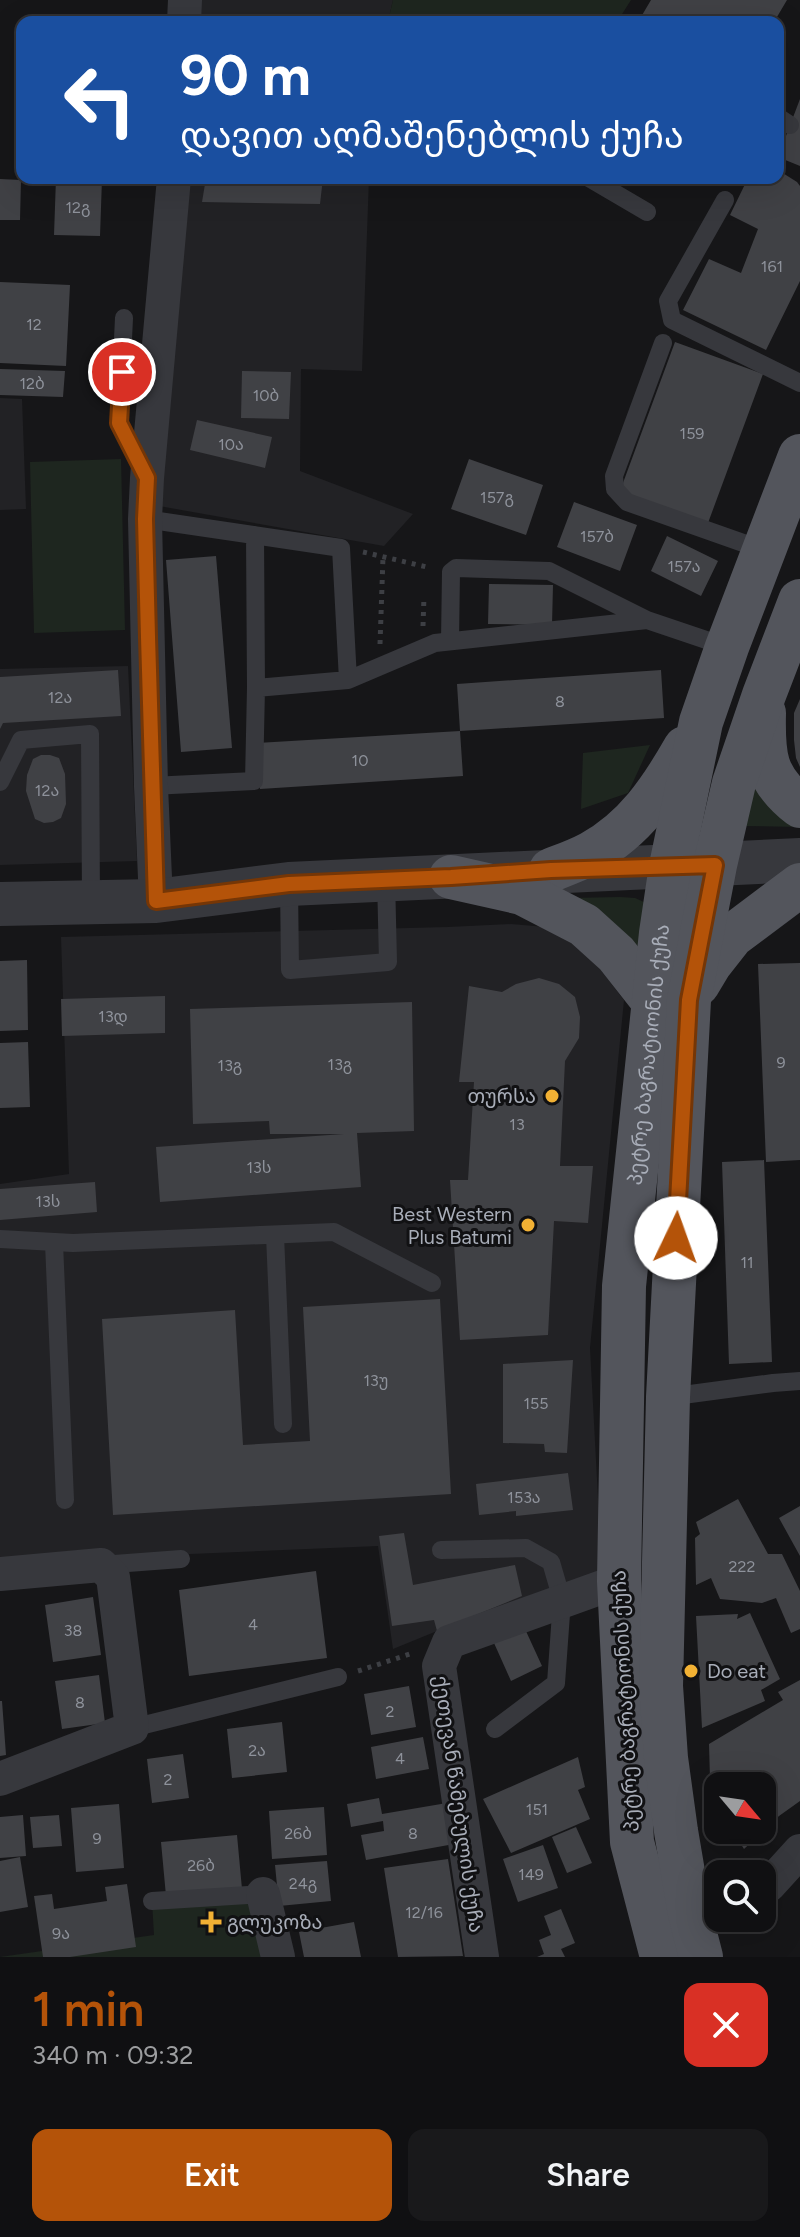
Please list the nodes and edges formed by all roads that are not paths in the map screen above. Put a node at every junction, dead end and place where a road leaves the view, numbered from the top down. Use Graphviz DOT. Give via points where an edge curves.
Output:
graph roads {
  1 [pos="173,184"];
  2 [pos="599,184"];
  3 [pos="725,200"];
  4 [pos="647,212"];
  5 [pos="124,318"];
  6 [pos="663,343"];
  7 [pos="800,383"];
  8 [pos="800,456"];
  9 [pos="147,478"];
  10 [pos="145,519"];
  11 [pos="255,535"];
  12 [pos="764,550"];
  13 [pos="800,601"];
  14 [pos="647,620"];
  15 [pos="450,641"];
  16 [pos="727,647"];
  17 [pos="348,680"];
  18 [pos="256,688"];
  19 [pos="764,695"];
  20 [pos="701,722"];
  21 [pos="0,782"];
  22 [pos="151,786"];
  23 [pos="800,806"];
  24 [pos="800,860"];
  25 [pos="715,865"];
  26 [pos="671,866"];
  27 [pos="551,870"];
  28 [pos="451,877"];
  29 [pos="386,878"];
  30 [pos="289,884"];
  31 [pos="800,885"];
  32 [pos="156,901"];
  33 [pos="91,902"];
  34 [pos="0,904"];
  35 [pos="671,1000"];
  36 [pos="275,1235"];
  37 [pos="0,1239"];
  38 [pos="54,1243"];
  39 [pos="432,1283"];
  40 [pos="800,1381"];
  41 [pos="668,1397"];
  42 [pos="283,1424"];
  43 [pos="65,1500"];
  44 [pos="441,1550"];
  45 [pos="181,1559"];
  46 [pos="101,1565"];
  47 [pos="0,1574"];
  48 [pos="619,1581"];
  49 [pos="562,1600"];
  50 [pos="338,1677"];
  51 [pos="132,1728"];
  52 [pos="495,1729"];
  53 [pos="0,1779"];
  54 [pos="800,1851"];
  55 [pos="776,1877"];
  56 [pos="263,1894"];
  57 [pos="152,1901"];
  58 [pos="704,1909"];
  59 [pos="278,1957"];
  60 [pos="482,1957"];
  61 [pos="662,1957"];
  62 [pos="701,1957"];
  1 -- 9 [label="street"];
  2 -- 4 [label="lane"];
  3 -- 7 [label="lane" via="668,301 672,320"];
  5 -- 9 [label="lane" via="119,423"];
  6 -- 12 [label="lane" via="614,476 615,489 627,502"];
  8 -- 12 [label="main road, პეტრე ბაგრატიონის ქუჩა"];
  9 -- 10 [label="street"];
  10 -- 11 [label="lane"];
  10 -- 22 [label="street"];
  11 -- 17 [label="lane" via="341,548"];
  11 -- 18 [label="lane"];
  12 -- 16 [label="main road, პეტრე ბაგრატიონის ქუჩა"];
  13 -- 19 [label="main road, პეტრე ბაგრატიონის ქუჩა"];
  14 -- 15 [label="lane"];
  14 -- 15 [label="lane" via="549,571 456,568 451,572"];
  14 -- 16 [label="lane"];
  15 -- 17 [label="lane"];
  16 -- 20 [label="main road, პეტრე ბაგრატიონის ქუჩა"];
  17 -- 18 [label="lane"];
  18 -- 22 [label="lane" via="254,781"];
  19 -- 23 [label="main road" via="769,771"];
  19 -- 25 [label="main road, პეტრე ბაგრატიონის ქუჩა" via="734,783"];
  20 -- 26 [label="main road, პეტრე ბაგრატიონის ქუჩა"];
  20 -- 27 [label="main road" via="639,817 590,853"];
  21 -- 33 [label="lane" via="21,740 90,734"];
  22 -- 32 [label="street"];
  24 -- 25 [label="street"];
  25 -- 26 [label="street"];
  25 -- 35 [label="main road, პეტრე ბაგრატიონის ქუჩა"];
  26 -- 27 [label="street"];
  26 -- 35 [label="main road, პეტრე ბაგრატიონის ქუჩა" via="661,933"];
  27 -- 28 [label="street"];
  28 -- 29 [label="street"];
  28 -- 35 [label="main road" via="522,893 584,925"];
  29 -- 30 [label="street"];
  29 -- 30 [label="lane" via="388,962 290,970"];
  30 -- 32 [label="street"];
  31 -- 35 [label="main road" via="732,936"];
  32 -- 33 [label="street"];
  33 -- 34 [label="street"];
  35 -- 41 [label="main road, პეტრე ბაგრატიონის ქუჩა"];
  35 -- 48 [label="main road, პეტრე ბაგრატიონის ქუჩა" via="624,1286"];
  36 -- 38 [label="lane"];
  36 -- 39 [label="lane" via="334,1232"];
  36 -- 42 [label="lane"];
  37 -- 38 [label="lane"];
  38 -- 43 [label="lane"];
  40 -- 41 [label="lane"];
  41 -- 58 [label="main road, პეტრე ბაგრატიონის ქუჩა" via="661,1686 666,1758"];
  44 -- 49 [label="lane" via="526,1548 551,1562"];
  45 -- 46 [label="lane"];
  46 -- 47 [label="street"];
  46 -- 51 [label="street" via="113,1577"];
  48 -- 49 [label="street"];
  48 -- 61 [label="main road, პეტრე ბაგრატიონის ქუჩა" via="632,1842"];
  49 -- 52 [label="lane" via="556,1683"];
  49 -- 60 [label="street, ქეთევან წამებულის ქუჩა" via="449,1642 439,1666"];
  50 -- 51 [label="lane"];
  51 -- 53 [label="street"];
  54 -- 55 [label="street"];
  56 -- 57 [label="lane"];
  56 -- 59 [label="street"];
  58 -- 62 [label="main road, პეტრე ბაგრატიონის ქუჩა"];
}
